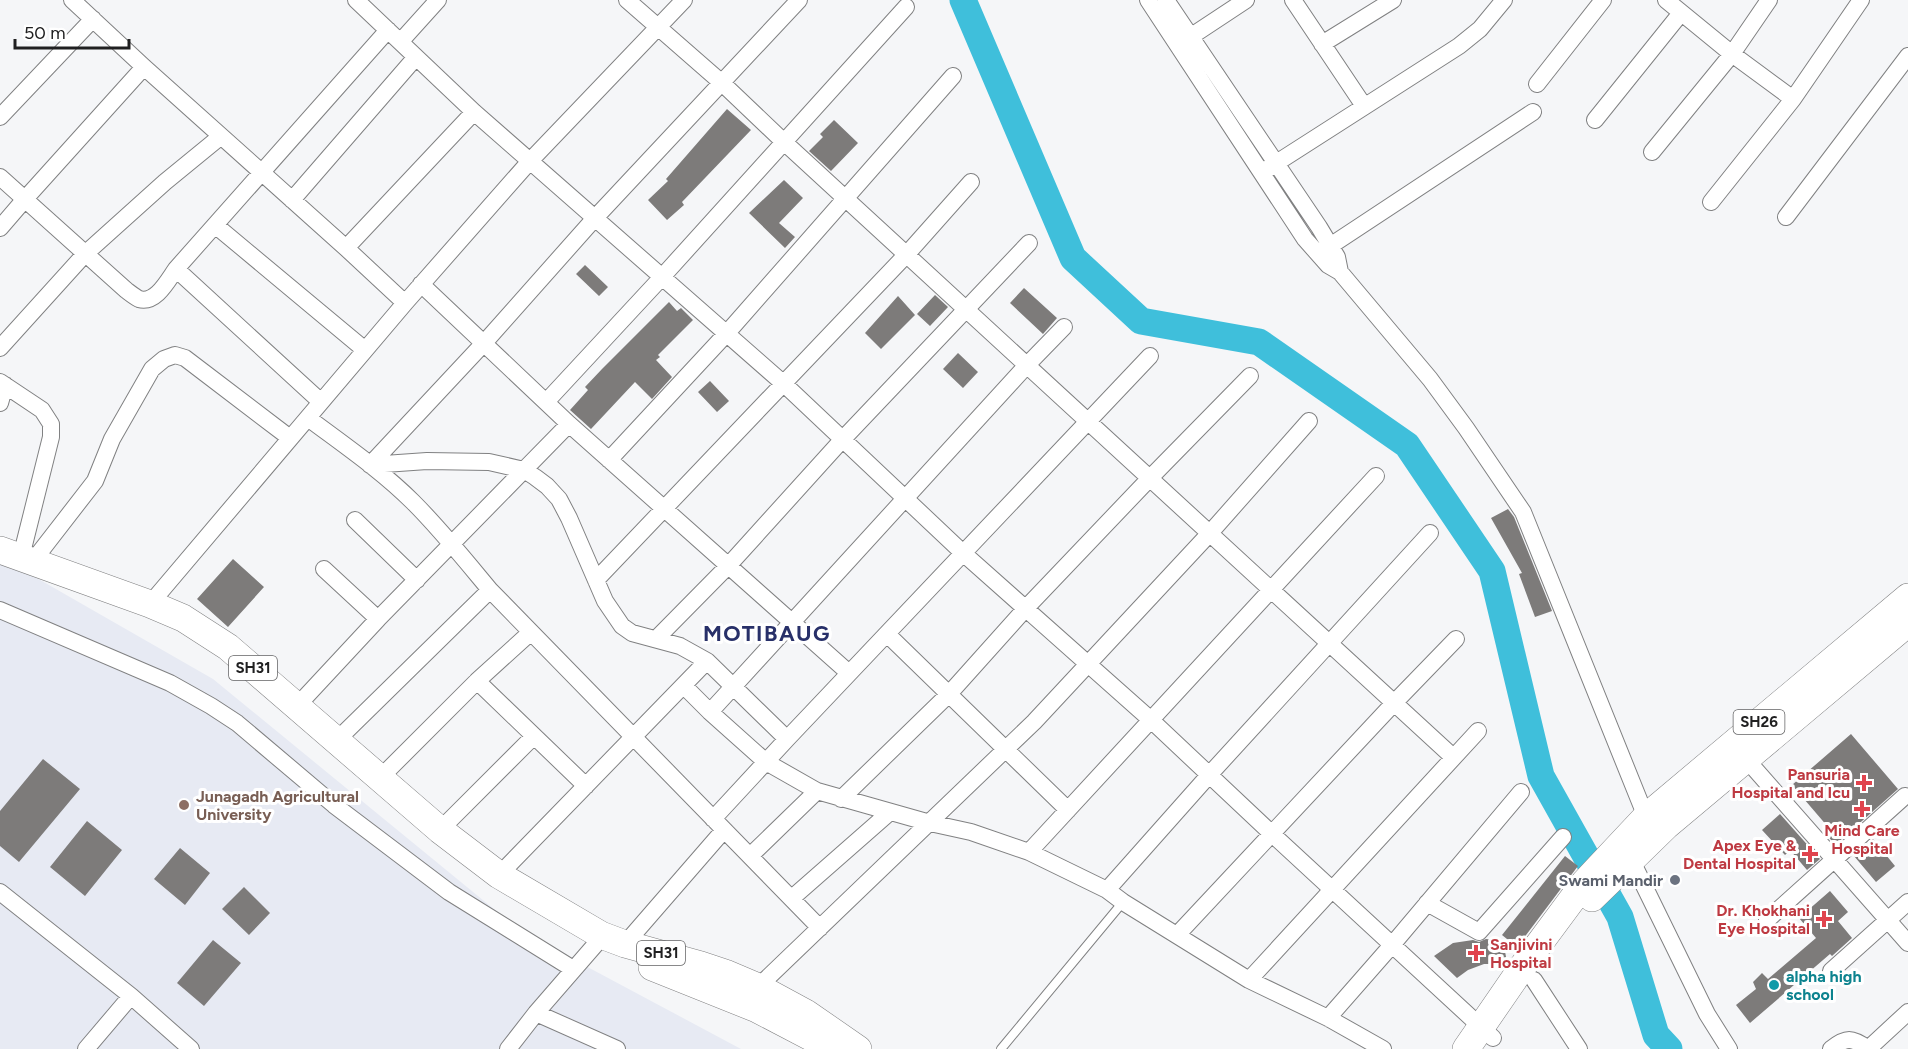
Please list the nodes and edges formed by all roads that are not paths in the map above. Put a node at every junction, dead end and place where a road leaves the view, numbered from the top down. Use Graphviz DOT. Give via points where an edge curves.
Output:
graph roads {
  1 [pos="72,0"];
  2 [pos="356,0"];
  3 [pos="438,0"];
  4 [pos="627,0"];
  5 [pos="684,0"];
  6 [pos="799,0"];
  7 [pos="1148,0"];
  8 [pos="1166,0"];
  9 [pos="1246,0"];
  10 [pos="1293,0"];
  11 [pos="1393,0"];
  12 [pos="1504,0"];
  13 [pos="1603,0"];
  14 [pos="1666,0"];
  15 [pos="1769,0"];
  16 [pos="1861,0"];
  17 [pos="906,7"];
  18 [pos="1682,13"];
  19 [pos="93,19"];
  20 [pos="659,28"];
  21 [pos="394,36"];
  22 [pos="1184,41"];
  23 [pos="1322,44"];
  24 [pos="1732,54"];
  25 [pos="1908,56"];
  26 [pos="416,57"];
  27 [pos="144,67"];
  28 [pos="953,76"];
  29 [pos="722,83"];
  30 [pos="1537,84"];
  31 [pos="1793,99"];
  32 [pos="1364,106"];
  33 [pos="474,112"];
  34 [pos="1533,112"];
  35 [pos="0,117"];
  36 [pos="1595,120"];
  37 [pos="220,136"];
  38 [pos="784,142"];
  39 [pos="1652,152"];
  40 [pos="530,161"];
  41 [pos="1269,168"];
  42 [pos="261,174"];
  43 [pos="0,177"];
  44 [pos="971,182"];
  45 [pos="24,199"];
  46 [pos="846,199"];
  47 [pos="292,200"];
  48 [pos="1712,202"];
  49 [pos="1786,217"];
  50 [pos="595,218"];
  51 [pos="215,225"];
  52 [pos="0,228"];
  53 [pos="1029,243"];
  54 [pos="346,248"];
  55 [pos="1324,250"];
  56 [pos="85,254"];
  57 [pos="907,254"];
  58 [pos="176,269"];
  59 [pos="662,277"];
  60 [pos="421,284"];
  61 [pos="405,303"];
  62 [pos="967,309"];
  63 [pos="1064,327"];
  64 [pos="728,333"];
  65 [pos="484,344"];
  66 [pos="0,348"];
  67 [pos="366,350"];
  68 [pos="1150,357"];
  69 [pos="1027,365"];
  70 [pos="1250,376"];
  71 [pos="3,383"];
  72 [pos="784,384"];
  73 [pos="321,402"];
  74 [pos="546,402"];
  75 [pos="0,403"];
  76 [pos="308,418"];
  77 [pos="1088,421"];
  78 [pos="1310,421"];
  79 [pos="569,424"];
  80 [pos="290,438"];
  81 [pos="842,440"];
  82 [pos="609,460"];
  83 [pos="369,465"];
  84 [pos="524,470"];
  85 [pos="1376,476"];
  86 [pos="1149,478"];
  87 [pos="905,498"];
  88 [pos="664,510"];
  89 [pos="355,520"];
  90 [pos="1210,533"];
  91 [pos="1430,533"];
  92 [pos="451,543"];
  93 [pos="963,553"];
  94 [pos="13,558"];
  95 [pos="729,566"];
  96 [pos="324,569"];
  97 [pos="417,580"];
  98 [pos="596,580"];
  99 [pos="1271,589"];
  100 [pos="490,590"];
  101 [pos="1908,597"];
  102 [pos="150,604"];
  103 [pos="1026,608"];
  104 [pos="0,610"];
  105 [pos="378,618"];
  106 [pos="792,622"];
  107 [pos="1908,623"];
  108 [pos="531,632"];
  109 [pos="887,634"];
  110 [pos="656,639"];
  111 [pos="1456,639"];
  112 [pos="1330,644"];
  113 [pos="707,661"];
  114 [pos="1088,663"];
  115 [pos="849,673"];
  116 [pos="477,681"];
  117 [pos="734,685"];
  118 [pos="684,686"];
  119 [pos="949,694"];
  120 [pos="1394,702"];
  121 [pos="297,706"];
  122 [pos="710,712"];
  123 [pos="1151,720"];
  124 [pos="1478,731"];
  125 [pos="534,736"];
  126 [pos="633,737"];
  127 [pos="787,739"];
  128 [pos="337,740"];
  129 [pos="1006,751"];
  130 [pos="1453,757"];
  131 [pos="1746,759"];
  132 [pos="766,762"];
  133 [pos="1210,774"];
  134 [pos="380,778"];
  135 [pos="585,786"];
  136 [pos="817,791"];
  137 [pos="1521,792"];
  138 [pos="1905,796"];
  139 [pos="841,799"];
  140 [pos="1068,810"];
  141 [pos="890,812"];
  142 [pos="1646,817"];
  143 [pos="930,823"];
  144 [pos="718,824"];
  145 [pos="440,830"];
  146 [pos="1271,833"];
  147 [pos="1563,837"];
  148 [pos="1029,852"];
  149 [pos="1623,854"];
  150 [pos="750,856"];
  151 [pos="1834,860"];
  152 [pos="499,875"];
  153 [pos="1107,890"];
  154 [pos="1332,890"];
  155 [pos="1589,890"];
  156 [pos="0,892"];
  157 [pos="792,898"];
  158 [pos="1123,902"];
  159 [pos="1908,902"];
  160 [pos="1427,903"];
  161 [pos="1767,920"];
  162 [pos="1887,920"];
  163 [pos="820,928"];
  164 [pos="1177,935"];
  165 [pos="1908,943"];
  166 [pos="625,944"];
  167 [pos="595,945"];
  168 [pos="1392,945"];
  169 [pos="573,969"];
  170 [pos="1831,971"];
  171 [pos="1248,980"];
  172 [pos="1534,980"];
  173 [pos="758,987"];
  174 [pos="131,996"];
  175 [pos="1908,1012"];
  176 [pos="536,1013"];
  177 [pos="1328,1018"];
  178 [pos="1486,1038"];
  179 [pos="820,1046"];
  180 [pos="86,1049"];
  181 [pos="192,1049"];
  182 [pos="508,1049"];
  183 [pos="617,1049"];
  184 [pos="858,1049"];
  185 [pos="1001,1049"];
  186 [pos="1383,1049"];
  187 [pos="1466,1049"];
  188 [pos="1579,1049"];
  189 [pos="1729,1049"];
  190 [pos="1831,1049"];
  191 [pos="1868,1049"];
  1 -- 19 [label="street"];
  2 -- 21 [label="street"];
  3 -- 21 [label="street"];
  4 -- 20 [label="street"];
  5 -- 20 [label="street"];
  6 -- 29 [label="street"];
  7 -- 22 [label="street"];
  8 -- 22 [label="street"];
  9 -- 22 [label="street"];
  10 -- 23 [label="street"];
  11 -- 23 [label="street"];
  12 -- 32 [label="street" via="1471,38"];
  13 -- 30 [label="street"];
  14 -- 18 [label="street"];
  15 -- 24 [label="street"];
  16 -- 31 [label="street"];
  17 -- 38 [label="street"];
  18 -- 24 [label="street"];
  18 -- 36 [label="street"];
  19 -- 27 [label="street"];
  19 -- 35 [label="street"];
  20 -- 29 [label="street"];
  20 -- 40 [label="street"];
  21 -- 26 [label="street"];
  21 -- 42 [label="street"];
  22 -- 41 [label="street"];
  23 -- 32 [label="street"];
  24 -- 31 [label="street"];
  24 -- 39 [label="street"];
  25 -- 49 [label="street"];
  26 -- 33 [label="street"];
  26 -- 47 [label="street"];
  27 -- 37 [label="street"];
  27 -- 45 [label="street"];
  28 -- 46 [label="street"];
  29 -- 38 [label="street"];
  29 -- 50 [label="street"];
  31 -- 48 [label="street"];
  32 -- 41 [label="street"];
  33 -- 40 [label="street"];
  33 -- 54 [label="street"];
  34 -- 55 [label="street"];
  37 -- 42 [label="street"];
  37 -- 56 [label="street"];
  38 -- 46 [label="street"];
  38 -- 59 [label="street"];
  40 -- 50 [label="street"];
  40 -- 60 [label="street"];
  41 -- 55 [label="street"];
  42 -- 47 [label="street"];
  42 -- 51 [label="street"];
  43 -- 45 [label="street"];
  44 -- 57 [label="street"];
  45 -- 52 [label="street"];
  45 -- 56 [label="street"];
  46 -- 57 [label="street"];
  46 -- 64 [label="street"];
  47 -- 54 [label="street"];
  50 -- 59 [label="street"];
  50 -- 65 [label="street"];
  51 -- 58 [label="street"];
  51 -- 67 [label="street"];
  53 -- 62 [label="street"];
  54 -- 61 [label="street"];
  55 -- 142 [label="street" via="1337,257 1340,272 1430,379 1523,512"];
  56 -- 58 [label="street" via="138,299 154,297"];
  56 -- 66 [label="street"];
  57 -- 62 [label="street"];
  57 -- 72 [label="street"];
  58 -- 73 [label="street"];
  59 -- 64 [label="street"];
  59 -- 74 [label="street"];
  60 -- 61 [label="street"];
  60 -- 65 [label="street"];
  61 -- 67 [label="street"];
  62 -- 69 [label="street"];
  62 -- 81 [label="street"];
  63 -- 69 [label="street"];
  64 -- 72 [label="street"];
  64 -- 82 [label="street"];
  65 -- 74 [label="street"];
  65 -- 83 [label="street"];
  67 -- 73 [label="street"];
  68 -- 77 [label="street"];
  69 -- 77 [label="street"];
  69 -- 87 [label="street"];
  70 -- 86 [label="street"];
  71 -- 75 [label="street"];
  71 -- 94 [label="street" via="42,410 51,424 51,437"];
  72 -- 81 [label="street"];
  72 -- 88 [label="street"];
  73 -- 76 [label="street"];
  74 -- 79 [label="street"];
  76 -- 80 [label="street"];
  76 -- 83 [label="street"];
  77 -- 86 [label="street"];
  77 -- 93 [label="street"];
  78 -- 90 [label="street"];
  79 -- 82 [label="street"];
  79 -- 84 [label="street"];
  80 -- 94 [label="street" via="185,358 175,355 164,359 152,369 112,439 95,481"];
  80 -- 102 [label="street"];
  81 -- 87 [label="street"];
  81 -- 95 [label="street"];
  82 -- 88 [label="street"];
  83 -- 84 [label="street" via="489,462"];
  83 -- 92 [label="street" via="412,501"];
  84 -- 92 [label="street"];
  84 -- 98 [label="street" via="559,499"];
  85 -- 99 [label="street"];
  86 -- 90 [label="street"];
  86 -- 103 [label="street"];
  87 -- 93 [label="street"];
  87 -- 106 [label="street"];
  88 -- 95 [label="street"];
  88 -- 98 [label="street"];
  89 -- 97 [label="street"];
  90 -- 99 [label="street"];
  90 -- 114 [label="street"];
  91 -- 112 [label="street"];
  92 -- 97 [label="street"];
  92 -- 100 [label="street"];
  93 -- 103 [label="street"];
  93 -- 109 [label="street"];
  94 -- 102 [label="main road, SH31"];
  94 -- 167 [label="main road" via="202,641 445,847 538,913"];
  95 -- 106 [label="street"];
  95 -- 110 [label="street"];
  96 -- 105 [label="street"];
  97 -- 105 [label="street"];
  98 -- 110 [label="street" via="622,626"];
  99 -- 112 [label="street"];
  99 -- 123 [label="street"];
  100 -- 108 [label="street"];
  100 -- 128 [label="street"];
  101 -- 142 [label="main road, SH26"];
  102 -- 121 [label="main road, SH31" via="183,618 228,647"];
  103 -- 114 [label="street"];
  103 -- 119 [label="street"];
  104 -- 169 [label="street" via="170,683 211,706 449,892"];
  105 -- 121 [label="street"];
  106 -- 115 [label="street"];
  106 -- 117 [label="street"];
  107 -- 131 [label="main road, SH26"];
  108 -- 116 [label="street"];
  108 -- 126 [label="street"];
  109 -- 115 [label="street"];
  109 -- 119 [label="street"];
  110 -- 113 [label="street" via="680,646"];
  111 -- 120 [label="street"];
  112 -- 120 [label="street"];
  112 -- 133 [label="street"];
  113 -- 117 [label="street"];
  113 -- 118 [label="street"];
  114 -- 123 [label="street"];
  114 -- 129 [label="street"];
  115 -- 127 [label="street"];
  116 -- 125 [label="street"];
  116 -- 134 [label="street"];
  117 -- 122 [label="street"];
  117 -- 127 [label="street"];
  118 -- 122 [label="street"];
  118 -- 126 [label="street"];
  119 -- 129 [label="street"];
  119 -- 139 [label="street"];
  120 -- 130 [label="street"];
  120 -- 146 [label="street"];
  121 -- 128 [label="main road, SH31"];
  122 -- 132 [label="street"];
  123 -- 133 [label="street"];
  123 -- 140 [label="street"];
  124 -- 130 [label="street"];
  125 -- 135 [label="street"];
  125 -- 145 [label="street"];
  126 -- 135 [label="street"];
  126 -- 144 [label="street"];
  127 -- 132 [label="street"];
  128 -- 134 [label="main road, SH31"];
  129 -- 140 [label="street"];
  129 -- 143 [label="street"];
  130 -- 154 [label="street"];
  131 -- 149 [label="main road, SH26" via="1666,826"];
  131 -- 151 [label="street"];
  132 -- 136 [label="street"];
  132 -- 144 [label="street"];
  133 -- 146 [label="street"];
  133 -- 153 [label="street"];
  134 -- 145 [label="main road, SH31"];
  135 -- 152 [label="street"];
  136 -- 139 [label="street"];
  136 -- 150 [label="street"];
  137 -- 160 [label="street"];
  138 -- 151 [label="street"];
  139 -- 141 [label="street"];
  140 -- 148 [label="street"];
  141 -- 143 [label="street"];
  141 -- 157 [label="street"];
  142 -- 149 [label="main road, SH26"];
  143 -- 148 [label="street"];
  143 -- 163 [label="street"];
  144 -- 150 [label="street"];
  144 -- 166 [label="street"];
  145 -- 152 [label="main road, SH31"];
  146 -- 154 [label="street"];
  146 -- 164 [label="street"];
  147 -- 160 [label="street" via="1479,932"];
  148 -- 153 [label="street"];
  149 -- 155 [label="main road, SH26"];
  149 -- 189 [label="street"];
  150 -- 157 [label="street"];
  151 -- 161 [label="street"];
  151 -- 162 [label="street"];
  152 -- 166 [label="main road, SH31"];
  153 -- 158 [label="street"];
  154 -- 168 [label="street"];
  154 -- 171 [label="street"];
  155 -- 172 [label="main road, SH26"];
  155 -- 178 [label="main road, SH26"];
  156 -- 174 [label="street"];
  157 -- 163 [label="street"];
  158 -- 164 [label="street"];
  158 -- 185 [label="lane"];
  159 -- 162 [label="street"];
  160 -- 168 [label="street"];
  162 -- 165 [label="street"];
  162 -- 170 [label="street"];
  163 -- 173 [label="street"];
  164 -- 171 [label="street"];
  166 -- 173 [label="main road, SH31" via="701,964"];
  167 -- 169 [label="street"];
  167 -- 179 [label="main road" via="731,998"];
  168 -- 177 [label="street"];
  168 -- 178 [label="street"];
  169 -- 176 [label="street"];
  171 -- 177 [label="street"];
  172 -- 178 [label="main road, SH26"];
  172 -- 188 [label="street"];
  173 -- 184 [label="main road, SH31" via="806,1013"];
  174 -- 180 [label="street"];
  174 -- 181 [label="street"];
  175 -- 191 [label="street"];
  176 -- 182 [label="street"];
  176 -- 183 [label="street"];
  177 -- 186 [label="street"];
  178 -- 187 [label="main road, SH26"];
  190 -- 191 [label="street" via="1846,1039 1856,1040"];
}
